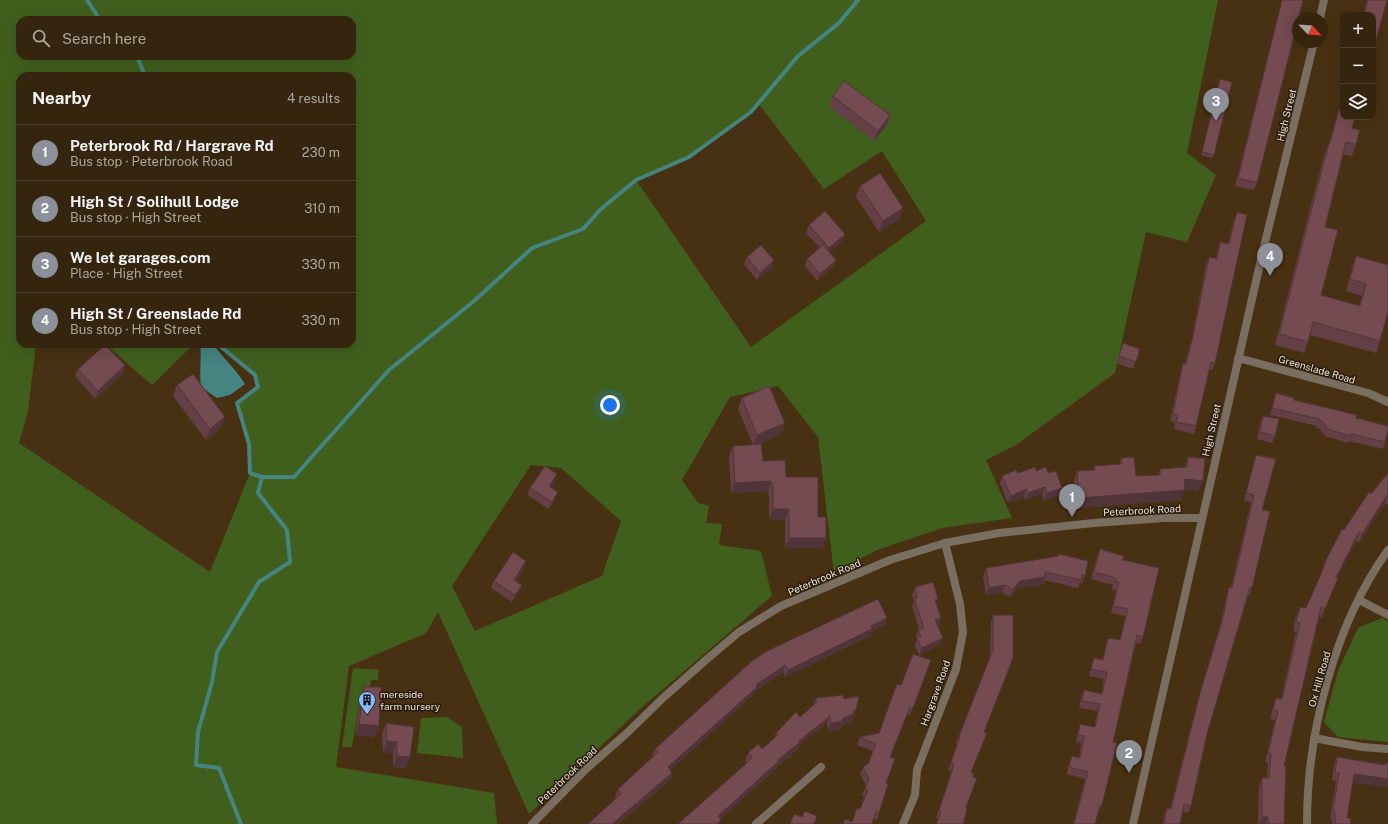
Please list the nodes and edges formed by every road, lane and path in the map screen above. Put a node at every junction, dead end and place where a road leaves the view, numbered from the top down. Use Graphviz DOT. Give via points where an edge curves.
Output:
graph roads {
  1 [pos="1324,0"];
  2 [pos="1321,12"];
  3 [pos="1313,48"];
  4 [pos="1238,358"];
  5 [pos="1388,402"];
  6 [pos="1202,518"];
  7 [pos="945,543"];
  8 [pos="1388,550"];
  9 [pos="1359,600"];
  10 [pos="1388,614"];
  11 [pos="1314,738"];
  12 [pos="1388,749"];
  13 [pos="821,767"];
  14 [pos="532,824"];
  15 [pos="756,824"];
  16 [pos="903,824"];
  17 [pos="1133,824"];
  18 [pos="1307,824"];
  1 -- 2 [label="street"];
  3 -- 4 [label="street, High Street"];
  4 -- 5 [label="street, Greenslade Road" via="1368,393"];
  4 -- 6 [label="street, High Street"];
  6 -- 7 [label="street, Peterbrook Road" via="1094,523 999,533"];
  6 -- 17 [label="street, High Street"];
  7 -- 14 [label="street, Peterbrook Road" via="890,560 781,606 739,632 664,696"];
  7 -- 16 [label="street, Hargrave Road" via="960,604 963,632 956,669 917,770 915,795"];
  8 -- 9 [label="street, Ox Hill Road"];
  9 -- 10 [label="street"];
  9 -- 11 [label="street, Ox Hill Road" via="1332,665"];
  11 -- 12 [label="street"];
  11 -- 18 [label="street, Ox Hill Road" via="1308,776"];
  13 -- 15 [label="street"];
}
